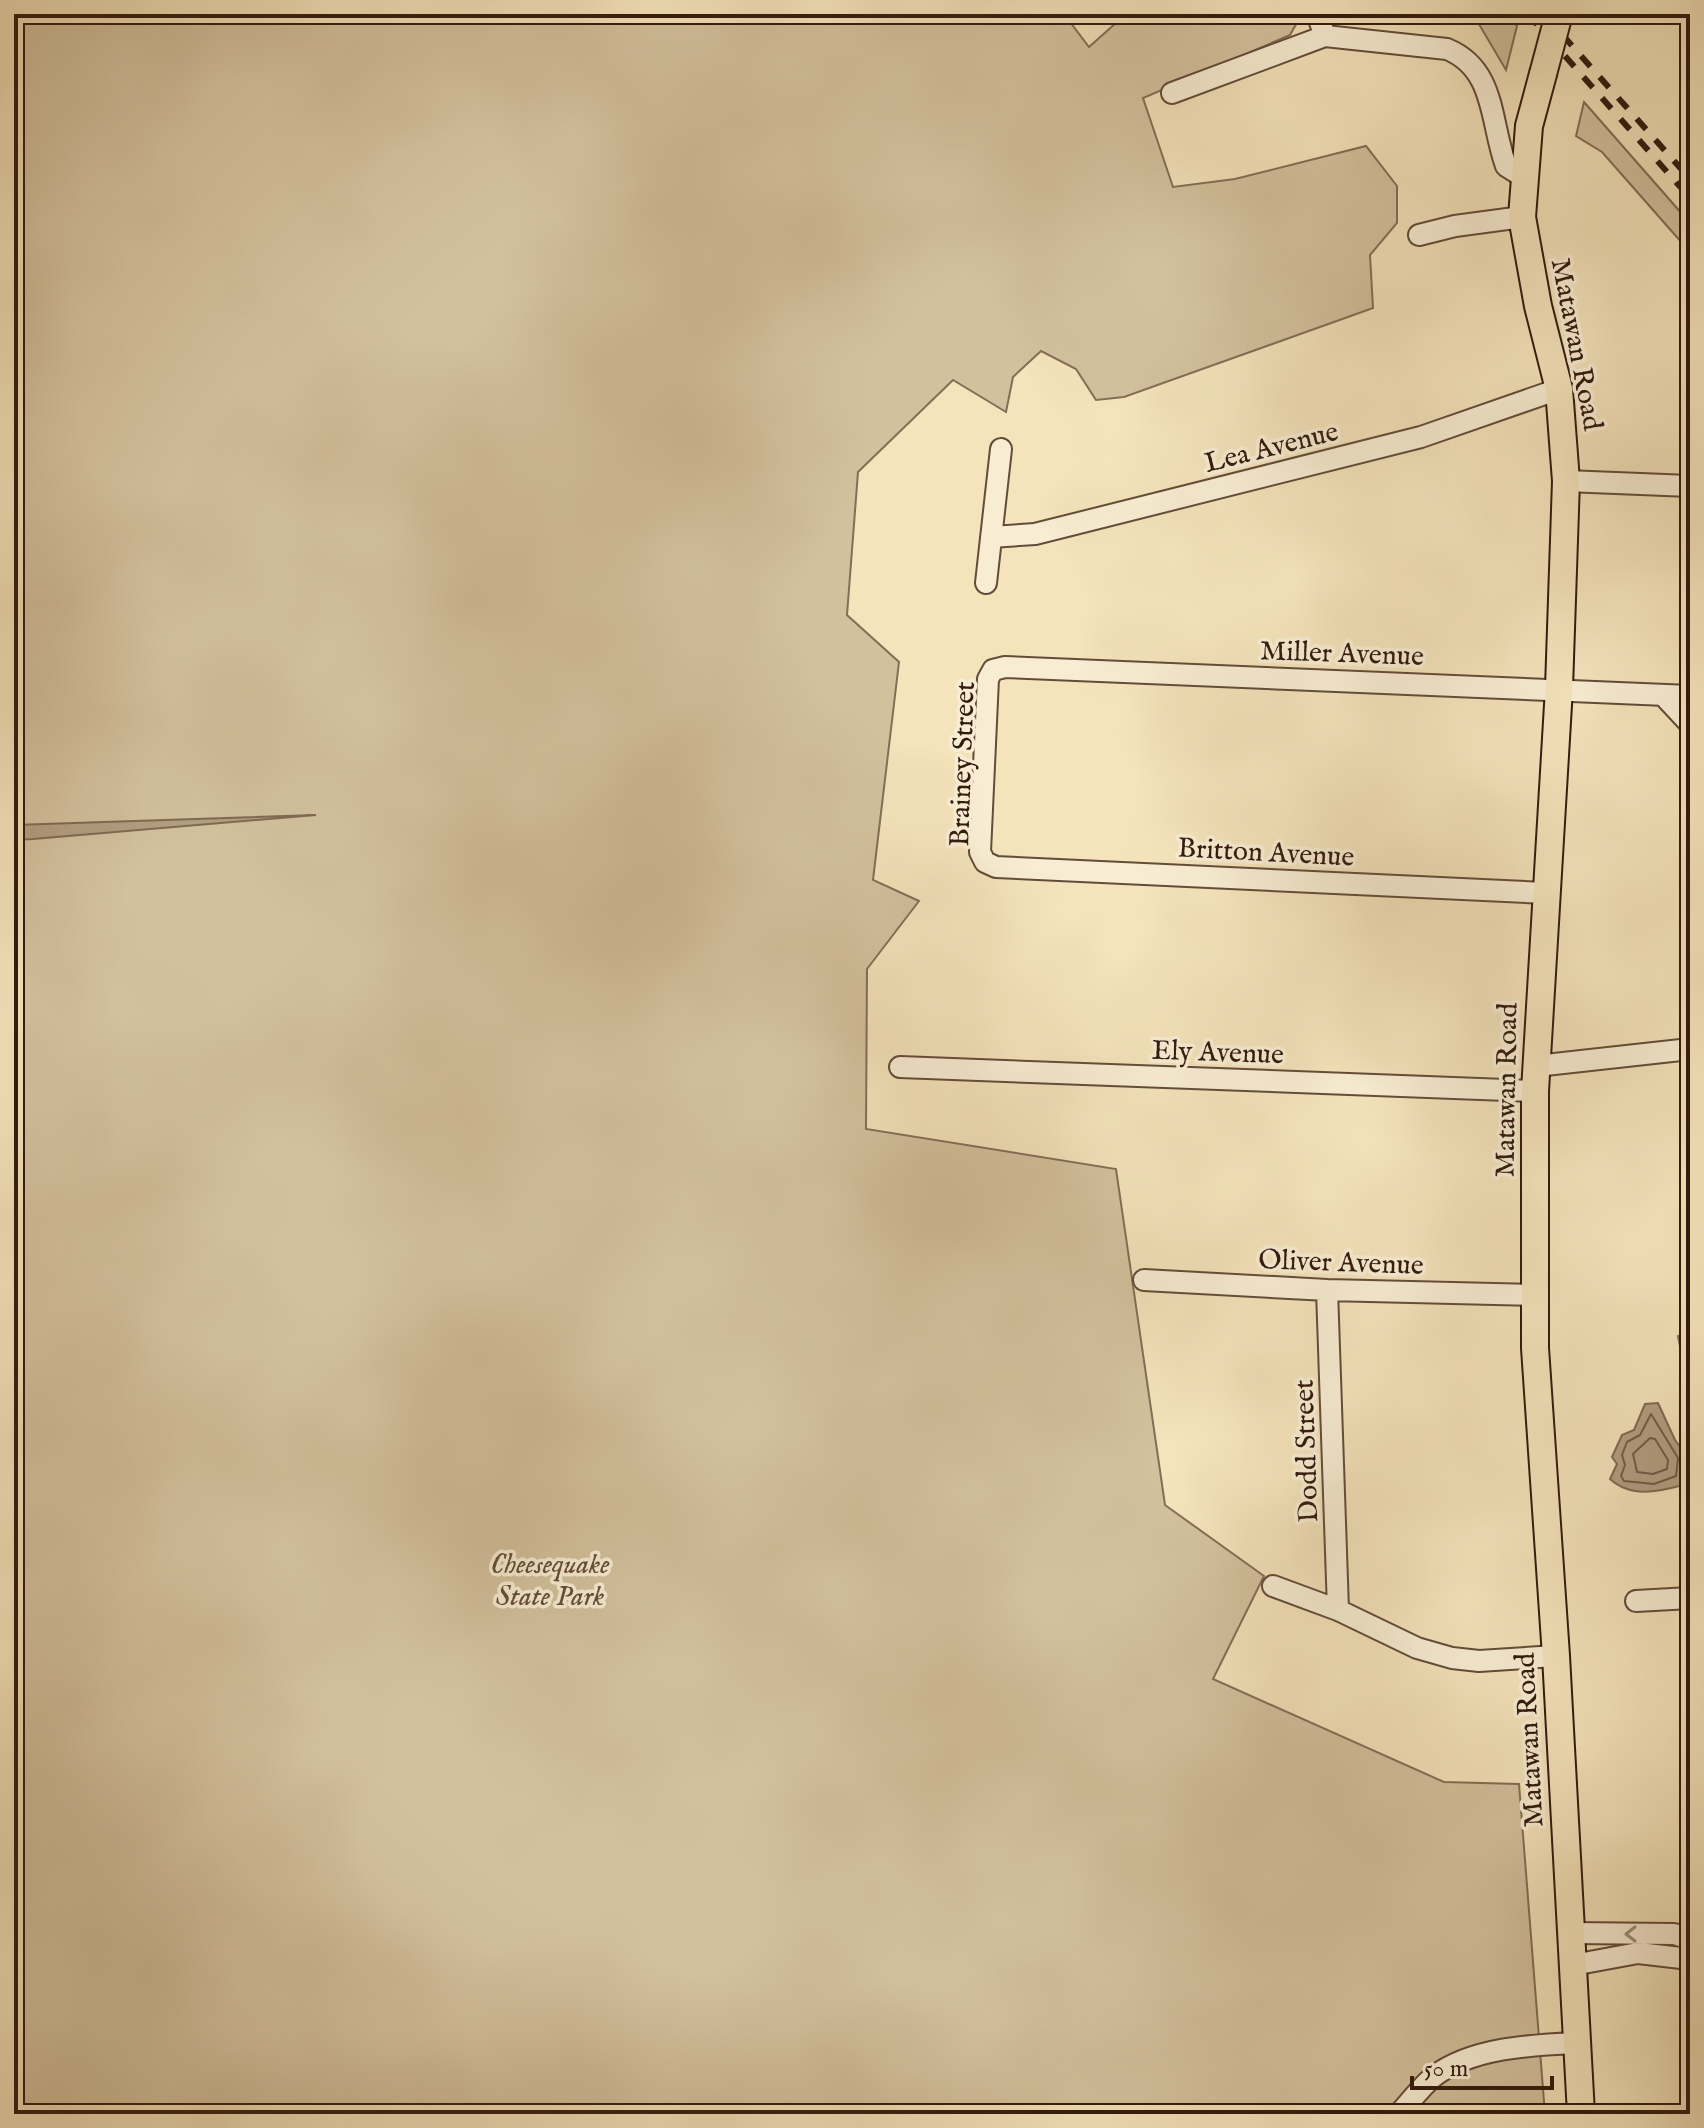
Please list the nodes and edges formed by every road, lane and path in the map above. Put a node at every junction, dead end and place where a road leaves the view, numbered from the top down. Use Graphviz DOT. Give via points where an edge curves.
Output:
graph roads {
  1 [pos="1317,14"];
  2 [pos="1559,14"];
  3 [pos="1325,36"];
  4 [pos="1172,93"];
  5 [pos="1522,176"];
  6 [pos="1522,217"];
  7 [pos="1419,235"];
  8 [pos="1559,389"];
  9 [pos="1001,449"];
  10 [pos="1566,481"];
  11 [pos="1690,486"];
  12 [pos="991,537"];
  13 [pos="986,583"];
  14 [pos="993,670"];
  15 [pos="1559,688"];
  16 [pos="1663,695"];
  17 [pos="1690,696"];
  18 [pos="1690,724"];
  19 [pos="985,862"];
  20 [pos="1545,893"];
  21 [pos="1690,1049"];
  22 [pos="900,1067"];
  23 [pos="1535,1079"];
  24 [pos="1144,1280"];
  25 [pos="1327,1290"];
  26 [pos="1535,1295"];
  27 [pos="1273,1586"];
  28 [pos="1690,1598"];
  29 [pos="1636,1601"];
  30 [pos="1338,1610"];
  31 [pos="1556,1656"];
  32 [pos="1571,1933"];
  33 [pos="1690,1939"];
  34 [pos="1690,1959"];
  35 [pos="1573,1965"];
  36 [pos="1579,2043"];
  37 [pos="1399,2114"];
  38 [pos="1581,2114"];
  1 -- 3 [label="street"];
  2 -- 5 [label="main road, Matawan Road, bridge" via="1529,126"];
  3 -- 4 [label="street"];
  3 -- 5 [label="street" via="1447,49 1465,57 1476,67 1488,95 1506,166"];
  5 -- 6 [label="main road, Matawan Road"];
  6 -- 7 [label="street"];
  6 -- 8 [label="main road, Matawan Road"];
  8 -- 10 [label="main road, Matawan Road"];
  8 -- 12 [label="street, Lea Avenue" via="1421,437 1035,534"];
  9 -- 12 [label="street"];
  10 -- 11 [label="street"];
  10 -- 15 [label="main road, Matawan Road"];
  12 -- 13 [label="street"];
  14 -- 15 [label="street, Miller Avenue"];
  14 -- 19 [label="street, Brainey Street" via="988,679 980,852"];
  15 -- 16 [label="street, Miller Avenue"];
  15 -- 20 [label="main road, Matawan Road"];
  16 -- 17 [label="street, Miller Avenue"];
  16 -- 18 [label="street"];
  19 -- 20 [label="street, Britton Avenue" via="996,867"];
  20 -- 23 [label="main road, Matawan Road"];
  21 -- 23 [label="street, Ely Avenue"];
  22 -- 23 [label="street, Ely Avenue"];
  23 -- 26 [label="main road, Matawan Road"];
  24 -- 25 [label="street, Oliver Avenue"];
  25 -- 26 [label="street, Oliver Avenue"];
  25 -- 30 [label="street, Dodd Street"];
  26 -- 31 [label="main road, Matawan Road"];
  27 -- 30 [label="street"];
  28 -- 29 [label="street"];
  30 -- 31 [label="street" via="1417,1648 1452,1658"];
  31 -- 32 [label="main road, Matawan Road"];
  33 -- 32 [label="street, one-way" via="1674,1934"];
  32 -- 35 [label="main road, Matawan Road"];
  34 -- 35 [label="street" via="1638,1953"];
  35 -- 36 [label="main road, Matawan Road"];
  36 -- 37 [label="street" via="1479,2055 1434,2076"];
  36 -- 38 [label="main road, Matawan Road"];
}
